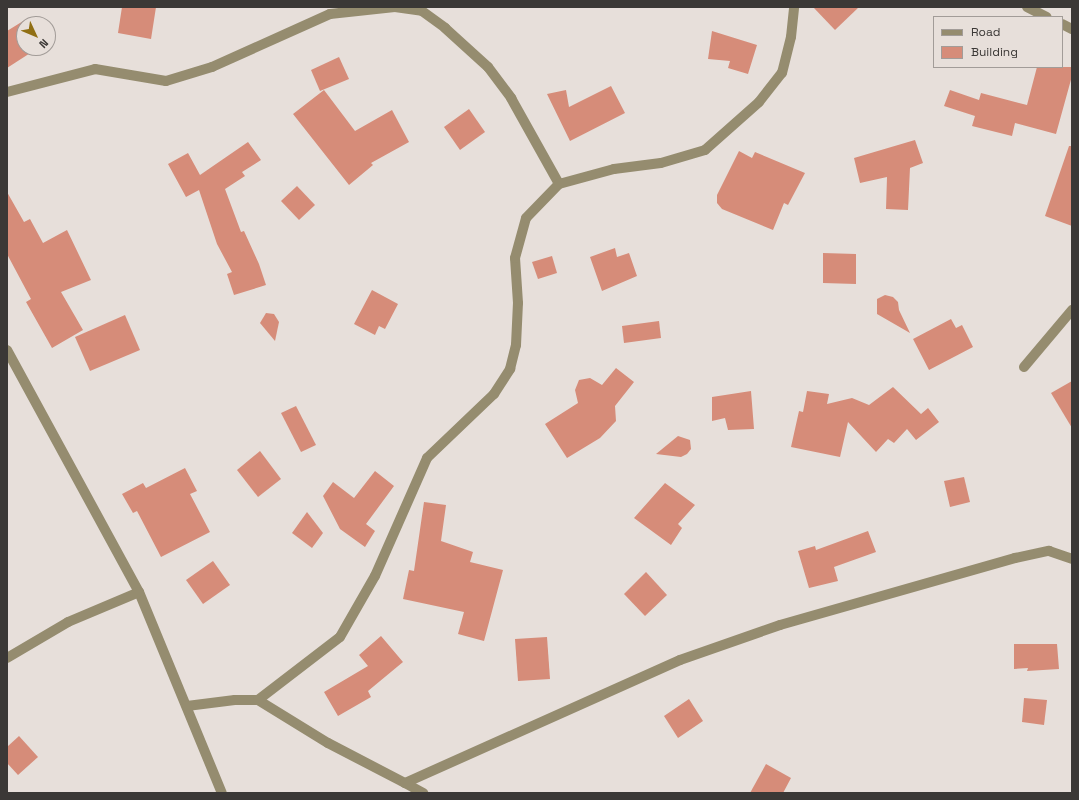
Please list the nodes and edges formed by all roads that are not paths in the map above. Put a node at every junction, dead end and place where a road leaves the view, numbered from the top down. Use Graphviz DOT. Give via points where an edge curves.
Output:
graph roads {
  1 [pos="321,7"];
  2 [pos="794,7"];
  3 [pos="1027,7"];
  4 [pos="330,14"];
  5 [pos="1046,16"];
  6 [pos="7,92"];
  7 [pos="559,184"];
  8 [pos="1072,310"];
  9 [pos="7,350"];
  10 [pos="1024,367"];
  11 [pos="1072,559"];
  12 [pos="139,592"];
  13 [pos="7,658"];
  14 [pos="258,700"];
  15 [pos="187,706"];
  16 [pos="405,783"];
  17 [pos="222,793"];
  18 [pos="423,793"];
  1 -- 4 [label="street"];
  2 -- 7 [label="street" via="791,37 782,72 759,102 705,150 661,163 614,169"];
  3 -- 5 [label="street"];
  4 -- 6 [label="street" via="212,67 166,81 95,68"];
  4 -- 7 [label="street" via="395,7 422,11 446,28 488,67 511,98"];
  7 -- 14 [label="street" via="526,218 517,252 516,345 510,369 494,394 427,458 375,576 340,637"];
  8 -- 10 [label="street"];
  9 -- 12 [label="street"];
  11 -- 16 [label="street" via="1049,552 1015,558 780,625 680,660"];
  12 -- 13 [label="street" via="68,622"];
  12 -- 15 [label="street"];
  14 -- 15 [label="street"];
  14 -- 16 [label="street" via="328,743"];
  15 -- 17 [label="street"];
  16 -- 18 [label="street"];
}
